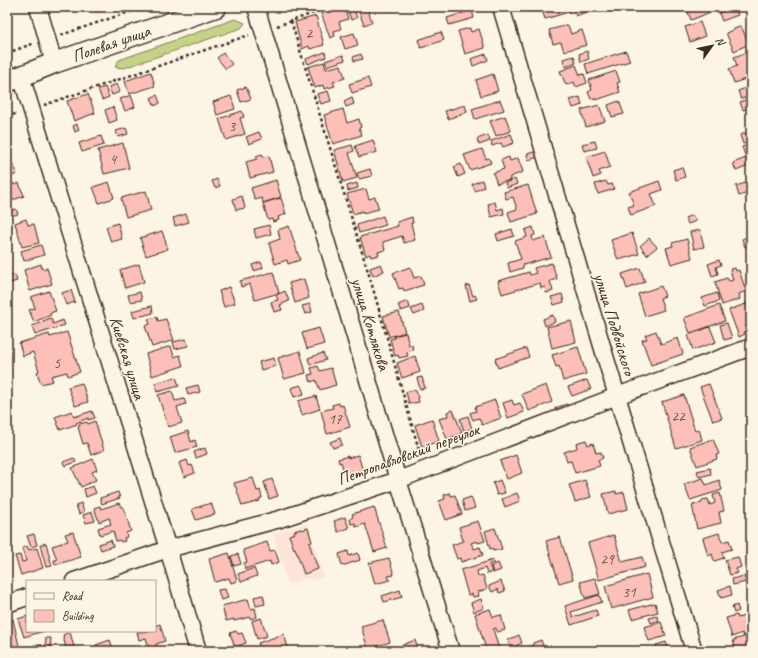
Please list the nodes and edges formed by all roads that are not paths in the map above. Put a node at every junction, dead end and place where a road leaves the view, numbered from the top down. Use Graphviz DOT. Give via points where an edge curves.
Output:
graph roads {
  1 [pos="38,7"];
  2 [pos="216,7"];
  3 [pos="256,7"];
  4 [pos="501,7"];
  5 [pos="54,63"];
  6 [pos="14,79"];
  7 [pos="751,347"];
  8 [pos="617,396"];
  9 [pos="398,480"];
  10 [pos="168,549"];
  11 [pos="77,580"];
  12 [pos="26,597"];
  13 [pos="7,604"];
  14 [pos="198,651"];
  15 [pos="451,651"];
  16 [pos="694,651"];
  1 -- 5 [label="street"];
  2 -- 5 [label="street, Полевая улица"];
  3 -- 9 [label="street, улица Котлякова"];
  4 -- 8 [label="street, улица Подвойского"];
  5 -- 6 [label="street, Полевая улица"];
  6 -- 10 [label="street, Киевская улица" via="30,109"];
  7 -- 8 [label="street, Петропавловский переулок"];
  8 -- 9 [label="street, Петропавловский переулок"];
  8 -- 16 [label="street, улица Подвойского"];
  9 -- 10 [label="street, Петропавловский переулок" via="280,519"];
  9 -- 15 [label="street, улица Котлякова"];
  10 -- 11 [label="street, Петропавловский переулок"];
  10 -- 14 [label="street, Киевская улица"];
  12 -- 13 [label="street"];
}
